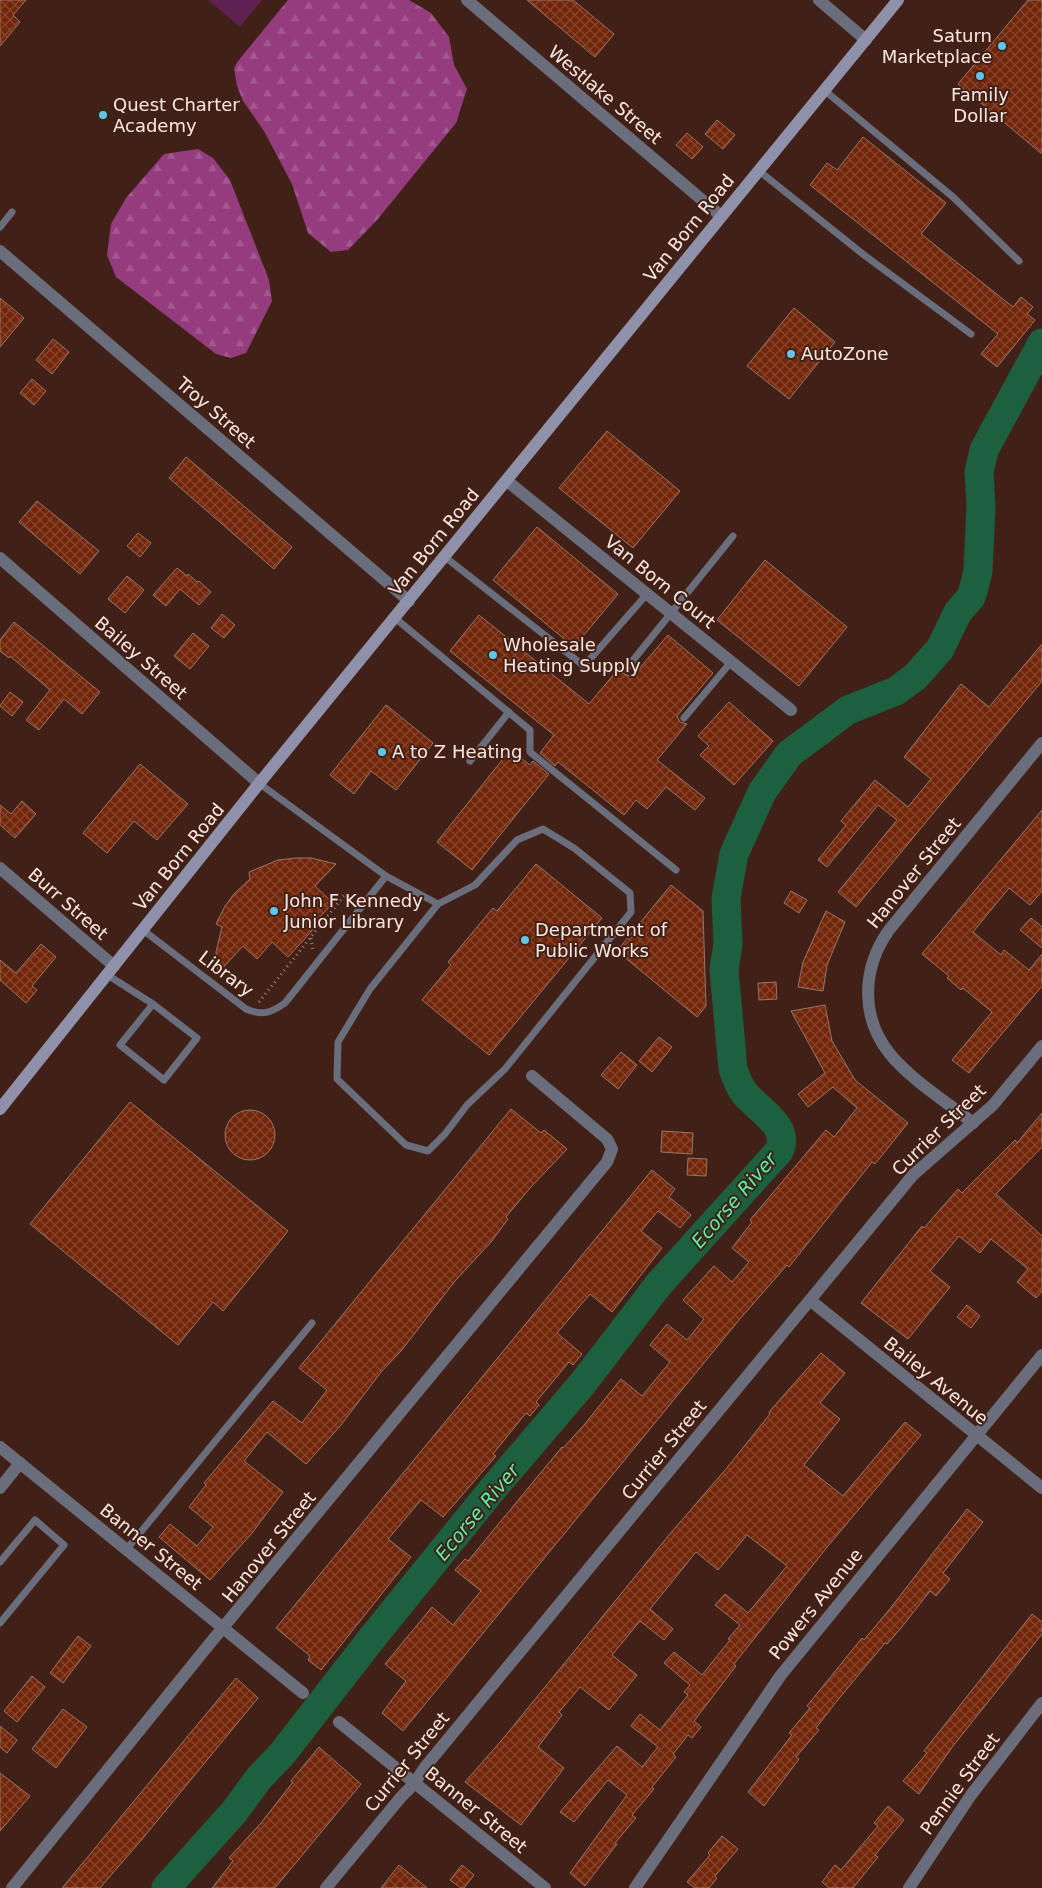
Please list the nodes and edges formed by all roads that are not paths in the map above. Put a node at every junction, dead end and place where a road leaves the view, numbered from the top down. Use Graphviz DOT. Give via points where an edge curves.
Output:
graph roads {
  1 [pos="467,0"];
  2 [pos="819,0"];
  3 [pos="898,0"];
  4 [pos="866,40"];
  5 [pos="824,90"];
  6 [pos="758,170"];
  7 [pos="12,212"];
  8 [pos="721,216"];
  9 [pos="0,227"];
  10 [pos="0,251"];
  11 [pos="1019,261"];
  12 [pos="971,334"];
  13 [pos="507,481"];
  14 [pos="733,536"];
  15 [pos="445,557"];
  16 [pos="0,558"];
  17 [pos="647,594"];
  18 [pos="409,601"];
  19 [pos="671,613"];
  20 [pos="395,618"];
  21 [pos="731,662"];
  22 [pos="626,669"];
  23 [pos="791,710"];
  24 [pos="509,712"];
  25 [pos="684,718"];
  26 [pos="1042,743"];
  27 [pos="470,761"];
  28 [pos="260,784"];
  29 [pos="0,868"];
  30 [pos="676,870"];
  31 [pos="386,876"];
  32 [pos="438,904"];
  33 [pos="143,930"];
  34 [pos="110,970"];
  35 [pos="153,1004"];
  36 [pos="1042,1046"];
  37 [pos="532,1076"];
  38 [pos="0,1109"];
  39 [pos="973,1123"];
  40 [pos="810,1300"];
  41 [pos="312,1323"];
  42 [pos="1042,1354"];
  43 [pos="976,1435"];
  44 [pos="0,1447"];
  45 [pos="20,1463"];
  46 [pos="0,1488"];
  47 [pos="1042,1488"];
  48 [pos="126,1550"];
  49 [pos="0,1560"];
  50 [pos="0,1623"];
  51 [pos="223,1630"];
  52 [pos="303,1693"];
  53 [pos="1042,1703"];
  54 [pos="338,1722"];
  55 [pos="414,1784"];
  56 [pos="12,1888"];
  57 [pos="326,1888"];
  58 [pos="545,1888"];
  59 [pos="635,1888"];
  60 [pos="909,1888"];
  1 -- 8 [label="street, Westlake Street"];
  2 -- 4 [label="street"];
  3 -- 4 [label="main road, Van Born Road"];
  4 -- 5 [label="main road, Van Born Road"];
  5 -- 6 [label="main road, Van Born Road"];
  5 -- 11 [label="lane" via="947,191"];
  6 -- 8 [label="main road, Van Born Road"];
  6 -- 12 [label="lane" via="864,255"];
  7 -- 9 [label="lane"];
  8 -- 13 [label="main road, Van Born Road"];
  10 -- 18 [label="street, Troy Street"];
  13 -- 15 [label="main road, Van Born Road"];
  13 -- 17 [label="street, Van Born Court"];
  14 -- 19 [label="lane"];
  15 -- 17 [label="lane" via="584,666"];
  15 -- 18 [label="main road, Van Born Road"];
  16 -- 28 [label="street, Bailey Street"];
  17 -- 19 [label="street, Van Born Court"];
  18 -- 20 [label="main road, Van Born Road"];
  19 -- 21 [label="street, Van Born Court"];
  19 -- 22 [label="lane"];
  20 -- 24 [label="lane"];
  20 -- 28 [label="main road, Van Born Road"];
  21 -- 23 [label="street, Van Born Court"];
  21 -- 25 [label="lane"];
  24 -- 27 [label="lane"];
  24 -- 30 [label="lane" via="530,730 530,752"];
  26 -- 39 [label="street, Hanover Street" via="889,930 875,952 869,973 867,995 870,1016 890,1055"];
  28 -- 31 [label="lane"];
  28 -- 33 [label="main road, Van Born Road"];
  29 -- 34 [label="street, Burr Street"];
  31 -- 32 [label="lane"];
  31 -- 33 [label="lane, Library" via="285,1004 259,1015 246,1009"];
  32 -- 32 [label="lane" via="475,885 517,840 543,829 574,848 630,893 631,912 506,1069 467,1106 428,1151 406,1145 337,1079 338,1042 370,989"];
  33 -- 34 [label="main road, Van Born Road"];
  34 -- 35 [label="lane"];
  34 -- 38 [label="main road, Van Born Road"];
  35 -- 35 [label="lane" via="197,1038 164,1080 120,1045"];
  36 -- 39 [label="street, Currier Street" via="993,1105"];
  37 -- 51 [label="street, Hanover Street" via="611,1143 608,1162"];
  39 -- 40 [label="street, Currier Street" via="913,1175"];
  40 -- 43 [label="street, Bailey Avenue"];
  40 -- 55 [label="street, Currier Street"];
  41 -- 48 [label="lane"];
  42 -- 43 [label="street, Powers Avenue"];
  43 -- 47 [label="street, Bailey Avenue"];
  43 -- 59 [label="street, Powers Avenue" via="781,1675"];
  44 -- 45 [label="street, Banner Street"];
  45 -- 46 [label="street"];
  45 -- 48 [label="street, Banner Street"];
  48 -- 51 [label="street, Banner Street"];
  49 -- 50 [label="lane" via="35,1520 64,1545"];
  51 -- 52 [label="street, Banner Street"];
  51 -- 56 [label="street, Hanover Street"];
  53 -- 60 [label="street, Pennie Street" via="971,1794"];
  54 -- 55 [label="street, Banner Street"];
  55 -- 57 [label="street, Currier Street"];
  55 -- 58 [label="street, Banner Street"];
}
